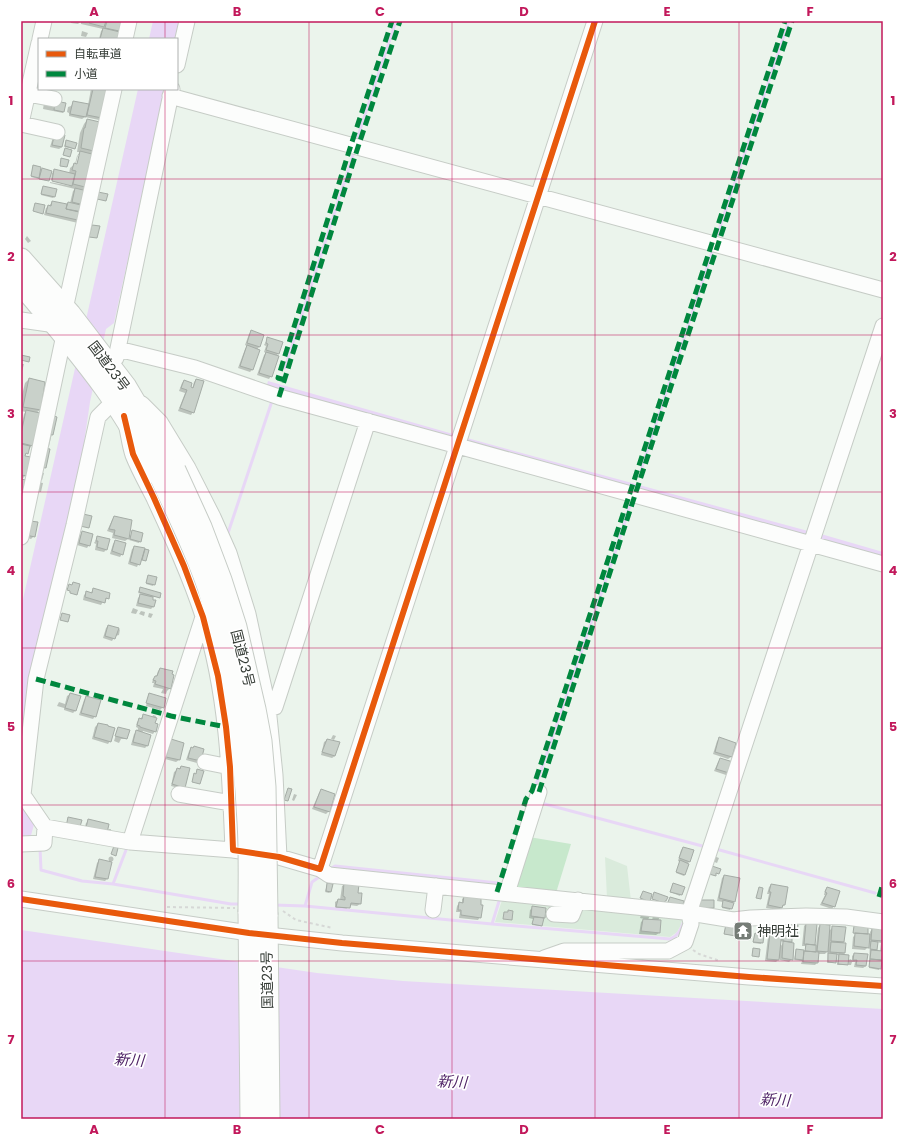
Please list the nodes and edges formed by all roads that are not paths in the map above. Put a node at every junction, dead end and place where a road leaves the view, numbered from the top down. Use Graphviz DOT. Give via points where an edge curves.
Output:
graph roads {
  1 [pos="44,21"];
  2 [pos="129,21"];
  3 [pos="187,21"];
  4 [pos="595,21"];
  5 [pos="40,38"];
  6 [pos="125,38"];
  7 [pos="38,48"];
  8 [pos="178,61"];
  9 [pos="114,90"];
  10 [pos="171,93"];
  11 [pos="28,94"];
  12 [pos="54,99"];
  13 [pos="21,124"];
  14 [pos="57,132"];
  15 [pos="539,196"];
  16 [pos="21,248"];
  17 [pos="21,259"];
  18 [pos="21,284"];
  19 [pos="47,289"];
  20 [pos="883,290"];
  21 [pos="21,320"];
  22 [pos="64,321"];
  23 [pos="883,326"];
  24 [pos="118,349"];
  25 [pos="117,393"];
  26 [pos="368,421"];
  27 [pos="460,441"];
  28 [pos="168,474"];
  29 [pos="21,537"];
  30 [pos="810,544"];
  31 [pos="883,564"];
  32 [pos="203,617"];
  33 [pos="268,707"];
  34 [pos="205,762"];
  35 [pos="230,767"];
  36 [pos="539,792"];
  37 [pos="179,794"];
  38 [pos="231,803"];
  39 [pos="45,827"];
  40 [pos="130,842"];
  41 [pos="21,844"];
  42 [pos="232,850"];
  43 [pos="279,857"];
  44 [pos="324,871"];
  45 [pos="436,886"];
  46 [pos="507,893"];
  47 [pos="21,899"];
  48 [pos="578,900"];
  49 [pos="433,910"];
  50 [pos="689,913"];
  51 [pos="554,914"];
  52 [pos="883,921"];
  53 [pos="258,930"];
  54 [pos="539,960"];
  55 [pos="883,986"];
  56 [pos="251,1119"];
  57 [pos="269,1119"];
  1 -- 5 [label="street"];
  2 -- 6 [label="street"];
  3 -- 8 [label="street"];
  4 -- 15 [label="street"];
  7 -- 11 [label="street"];
  9 -- 22 [label="street"];
  10 -- 15 [label="street"];
  10 -- 24 [label="street"];
  11 -- 12 [label="street"];
  11 -- 13 [label="street"];
  13 -- 14 [label="street"];
  15 -- 20 [label="street"];
  15 -- 27 [label="street"];
  16 -- 19 [label="highway"];
  17 -- 19 [label="highway, 国道23号"];
  18 -- 22 [label="highway, 国道23号"];
  19 -- 22 [label="highway, 国道23号"];
  21 -- 22 [label="street"];
  22 -- 25 [label="highway, 国道23号"];
  22 -- 29 [label="street"];
  23 -- 30 [label="street"];
  24 -- 25 [label="street"];
  24 -- 26 [label="street" via="195,368 279,397"];
  25 -- 28 [label="highway, 国道23号"];
  25 -- 28 [label="highway, 国道23号"];
  25 -- 32 [label="street" via="133,454 184,566"];
  25 -- 33 [label="street" via="160,422 188,468 213,517 229,553 248,614"];
  25 -- 39 [label="street" via="98,417 36,679 23,795"];
  26 -- 27 [label="street"];
  26 -- 33 [label="street" via="275,706"];
  27 -- 30 [label="street"];
  27 -- 44 [label="street"];
  28 -- 53 [label="highway, 国道23号, bridge" via="207,586 230,672 242,742"];
  30 -- 31 [label="street"];
  30 -- 50 [label="street"];
  32 -- 35 [label="street" via="218,676"];
  32 -- 40 [label="street"];
  33 -- 43 [label="street"];
  34 -- 35 [label="street"];
  35 -- 38 [label="street"];
  36 -- 46 [label="street"];
  37 -- 38 [label="street"];
  38 -- 42 [label="street"];
  39 -- 40 [label="street"];
  39 -- 41 [label="street" via="44,843"];
  40 -- 42 [label="street"];
  42 -- 43 [label="street"];
  43 -- 44 [label="street"];
  44 -- 45 [label="street"];
  45 -- 46 [label="street"];
  45 -- 49 [label="street"];
  46 -- 48 [label="street"];
  47 -- 53 [label="street"];
  48 -- 50 [label="street"];
  48 -- 51 [label="street" via="572,915"];
  50 -- 52 [label="street" via="733,920 806,916"];
  50 -- 54 [label="street" via="691,924 685,942 668,951 564,951"];
  53 -- 54 [label="street" via="389,947"];
  53 -- 56 [label="highway, 国道23号"];
  53 -- 57 [label="highway, 国道23号"];
  54 -- 55 [label="street"];
}
